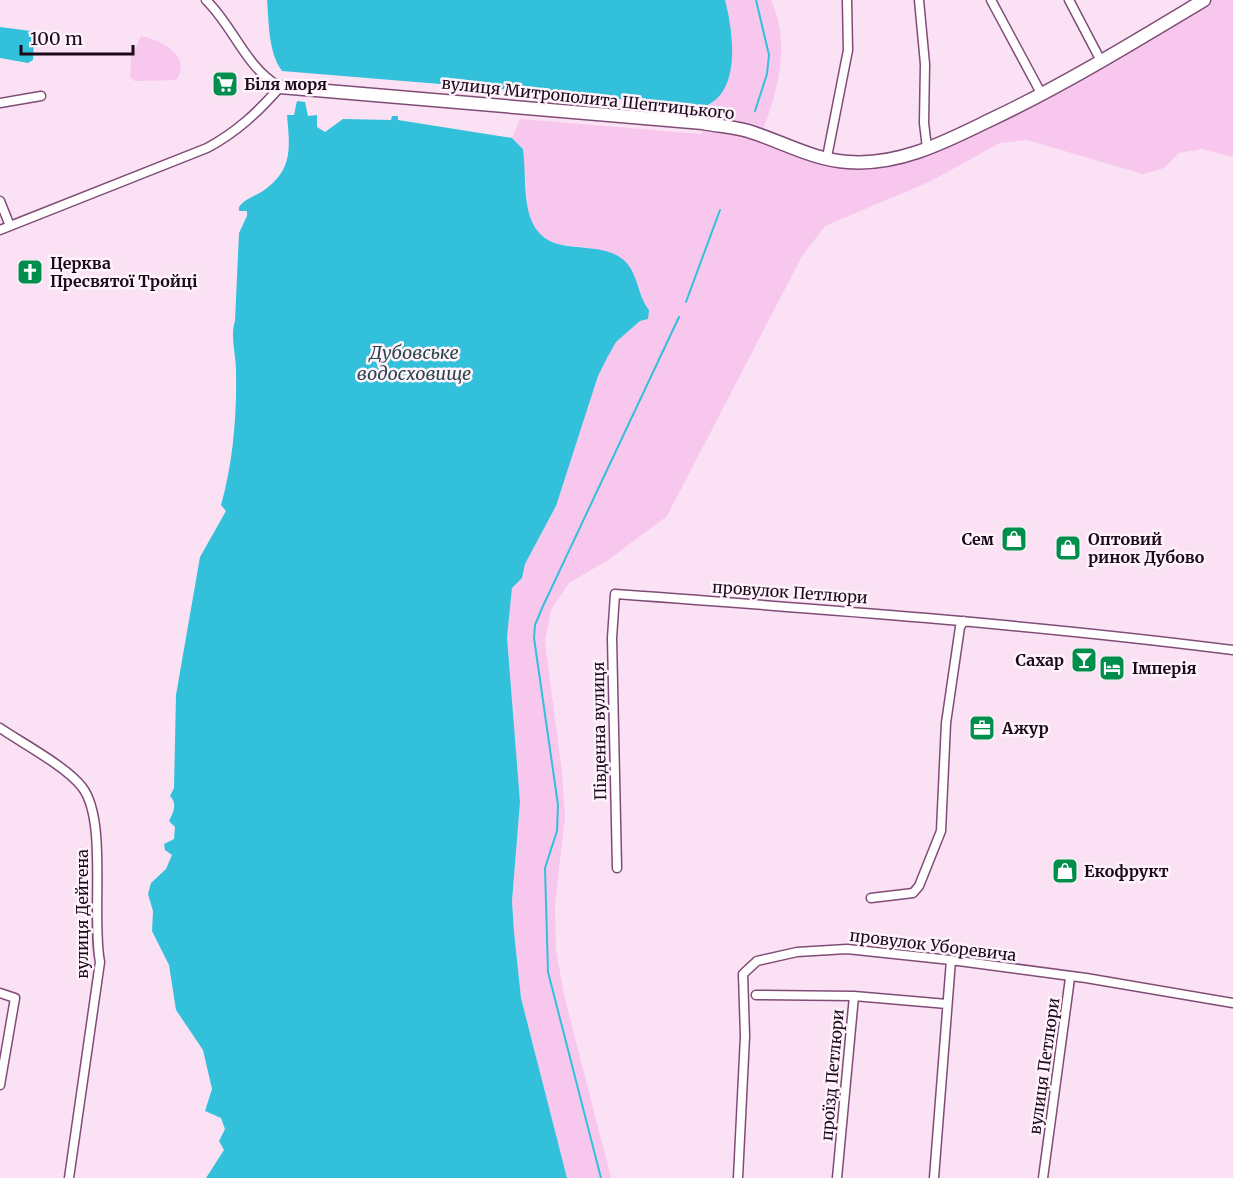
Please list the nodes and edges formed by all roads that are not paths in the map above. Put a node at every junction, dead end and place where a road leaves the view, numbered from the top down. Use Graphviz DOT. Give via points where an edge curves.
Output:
graph roads {
  1 [pos="848,0"];
  2 [pos="919,0"];
  3 [pos="990,0"];
  4 [pos="1080,0"];
  5 [pos="1204,0"];
  6 [pos="210,2"];
  7 [pos="1070,3"];
  8 [pos="1101,61"];
  9 [pos="280,87"];
  10 [pos="1042,95"];
  11 [pos="41,96"];
  12 [pos="0,103"];
  13 [pos="927,148"];
  14 [pos="827,158"];
  15 [pos="0,201"];
  16 [pos="10,226"];
  17 [pos="0,230"];
  18 [pos="615,594"];
  19 [pos="964,621"];
  20 [pos="1233,650"];
  21 [pos="0,728"];
  22 [pos="617,868"];
  23 [pos="872,898"];
  24 [pos="951,960"];
  25 [pos="1070,978"];
  26 [pos="0,993"];
  27 [pos="756,995"];
  28 [pos="854,996"];
  29 [pos="1233,1003"];
  30 [pos="947,1004"];
  31 [pos="0,1085"];
  32 [pos="69,1178"];
  33 [pos="738,1178"];
  34 [pos="837,1178"];
  35 [pos="934,1178"];
  36 [pos="1043,1178"];
  1 -- 14 [label="street" via="848,50"];
  2 -- 13 [label="street"];
  3 -- 10 [label="street"];
  4 -- 7 [label="street"];
  5 -- 8 [label="street, вулиця Митрополита Шептицького"];
  6 -- 9 [label="street" via="252,65"];
  7 -- 8 [label="street"];
  8 -- 10 [label="street, вулиця Митрополита Шептицького"];
  9 -- 14 [label="street, вулиця Митрополита Шептицького" via="703,123 747,131"];
  9 -- 16 [label="street" via="248,122 207,148"];
  10 -- 13 [label="street, вулиця Митрополита Шептицького"];
  11 -- 12 [label="street"];
  13 -- 14 [label="street, вулиця Митрополита Шептицького" via="870,163"];
  15 -- 16 [label="street"];
  16 -- 17 [label="street"];
  18 -- 19 [label="street, провулок Петлюри"];
  18 -- 22 [label="street, Південна вулиця" via="612,638"];
  19 -- 20 [label="street, провулок Петлюри"];
  19 -- 23 [label="street" via="945,723 941,831 914,893"];
  21 -- 32 [label="street, вулиця Дейгена" via="65,772 82,787 91,805 98,851 95,939 100,962"];
  24 -- 25 [label="street, провулок Уборевича"];
  24 -- 30 [label="street"];
  24 -- 33 [label="street, провулок Уборевича" via="847,949 797,952 757,961 743,974 745,1036"];
  25 -- 29 [label="street, вулиця Петлюри"];
  25 -- 36 [label="street, вулиця Петлюри"];
  26 -- 31 [label="street" via="15,998"];
  27 -- 28 [label="street"];
  28 -- 30 [label="street, проїзд Петлюри"];
  28 -- 34 [label="street, проїзд Петлюри"];
  30 -- 35 [label="street"];
}
